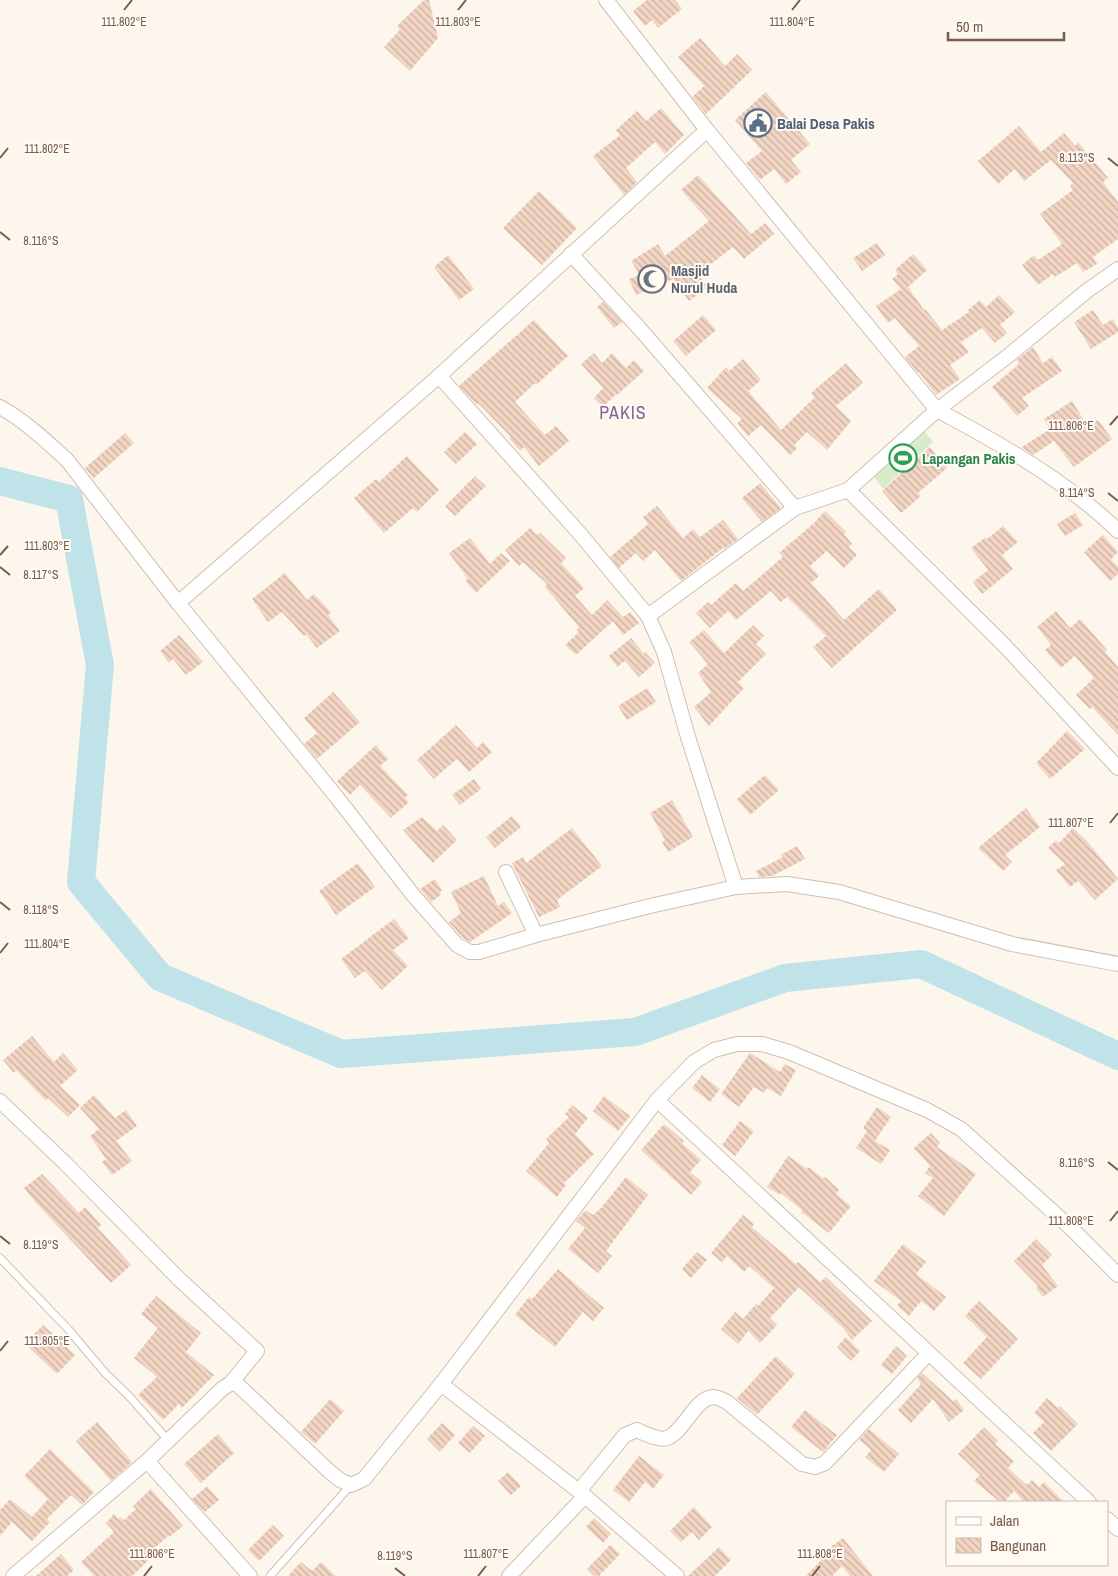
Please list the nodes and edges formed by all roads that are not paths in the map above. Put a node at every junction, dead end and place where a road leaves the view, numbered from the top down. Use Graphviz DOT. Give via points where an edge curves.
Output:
graph roads {
  1 [pos="606,0"];
  2 [pos="707,130"];
  3 [pos="572,254"];
  4 [pos="1118,269"];
  5 [pos="439,376"];
  6 [pos="0,407"];
  7 [pos="937,410"];
  8 [pos="848,490"];
  9 [pos="795,508"];
  10 [pos="1118,531"];
  11 [pos="178,603"];
  12 [pos="648,616"];
  13 [pos="1118,768"];
  14 [pos="506,872"];
  15 [pos="736,886"];
  16 [pos="536,935"];
  17 [pos="1118,964"];
  18 [pos="657,1100"];
  19 [pos="0,1101"];
  20 [pos="0,1258"];
  21 [pos="1118,1275"];
  22 [pos="929,1352"];
  23 [pos="231,1383"];
  24 [pos="441,1384"];
  25 [pos="168,1440"];
  26 [pos="146,1462"];
  27 [pos="351,1485"];
  28 [pos="582,1494"];
  29 [pos="1088,1501"];
  30 [pos="1108,1519"];
  31 [pos="1118,1529"];
  32 [pos="13,1576"];
  33 [pos="250,1576"];
  34 [pos="270,1576"];
  35 [pos="508,1576"];
  36 [pos="677,1576"];
  1 -- 2 [label="street"];
  2 -- 3 [label="street"];
  2 -- 7 [label="street"];
  3 -- 5 [label="street"];
  3 -- 9 [label="street"];
  4 -- 7 [label="street"];
  5 -- 11 [label="street"];
  5 -- 12 [label="street" via="581,535"];
  6 -- 11 [label="street" via="46,440 67,460"];
  7 -- 8 [label="street"];
  7 -- 10 [label="street" via="1068,489"];
  8 -- 9 [label="street"];
  8 -- 13 [label="street" via="1005,646"];
  9 -- 12 [label="street"];
  11 -- 16 [label="street" via="457,945 470,952 479,952"];
  12 -- 15 [label="street" via="664,652"];
  14 -- 16 [label="street"];
  15 -- 16 [label="street"];
  15 -- 17 [label="street" via="788,884 838,892 1012,944"];
  18 -- 21 [label="street" via="694,1062 714,1050 737,1044 762,1044 789,1052 927,1110 961,1129 1072,1228"];
  18 -- 22 [label="street"];
  18 -- 24 [label="street"];
  19 -- 23 [label="street" via="179,1279 257,1351"];
  20 -- 25 [label="lane"];
  22 -- 28 [label="street" via="824,1463 815,1467 802,1464 727,1402 710,1397 666,1438 636,1430 626,1434"];
  22 -- 29 [label="street"];
  23 -- 25 [label="street"];
  23 -- 27 [label="street" via="238,1385 330,1472"];
  24 -- 27 [label="street" via="364,1479"];
  24 -- 28 [label="street"];
  25 -- 26 [label="street"];
  26 -- 32 [label="street"];
  26 -- 33 [label="street"];
  27 -- 34 [label="lane"];
  28 -- 35 [label="street"];
  28 -- 36 [label="street"];
  30 -- 31 [label="street"];
}
